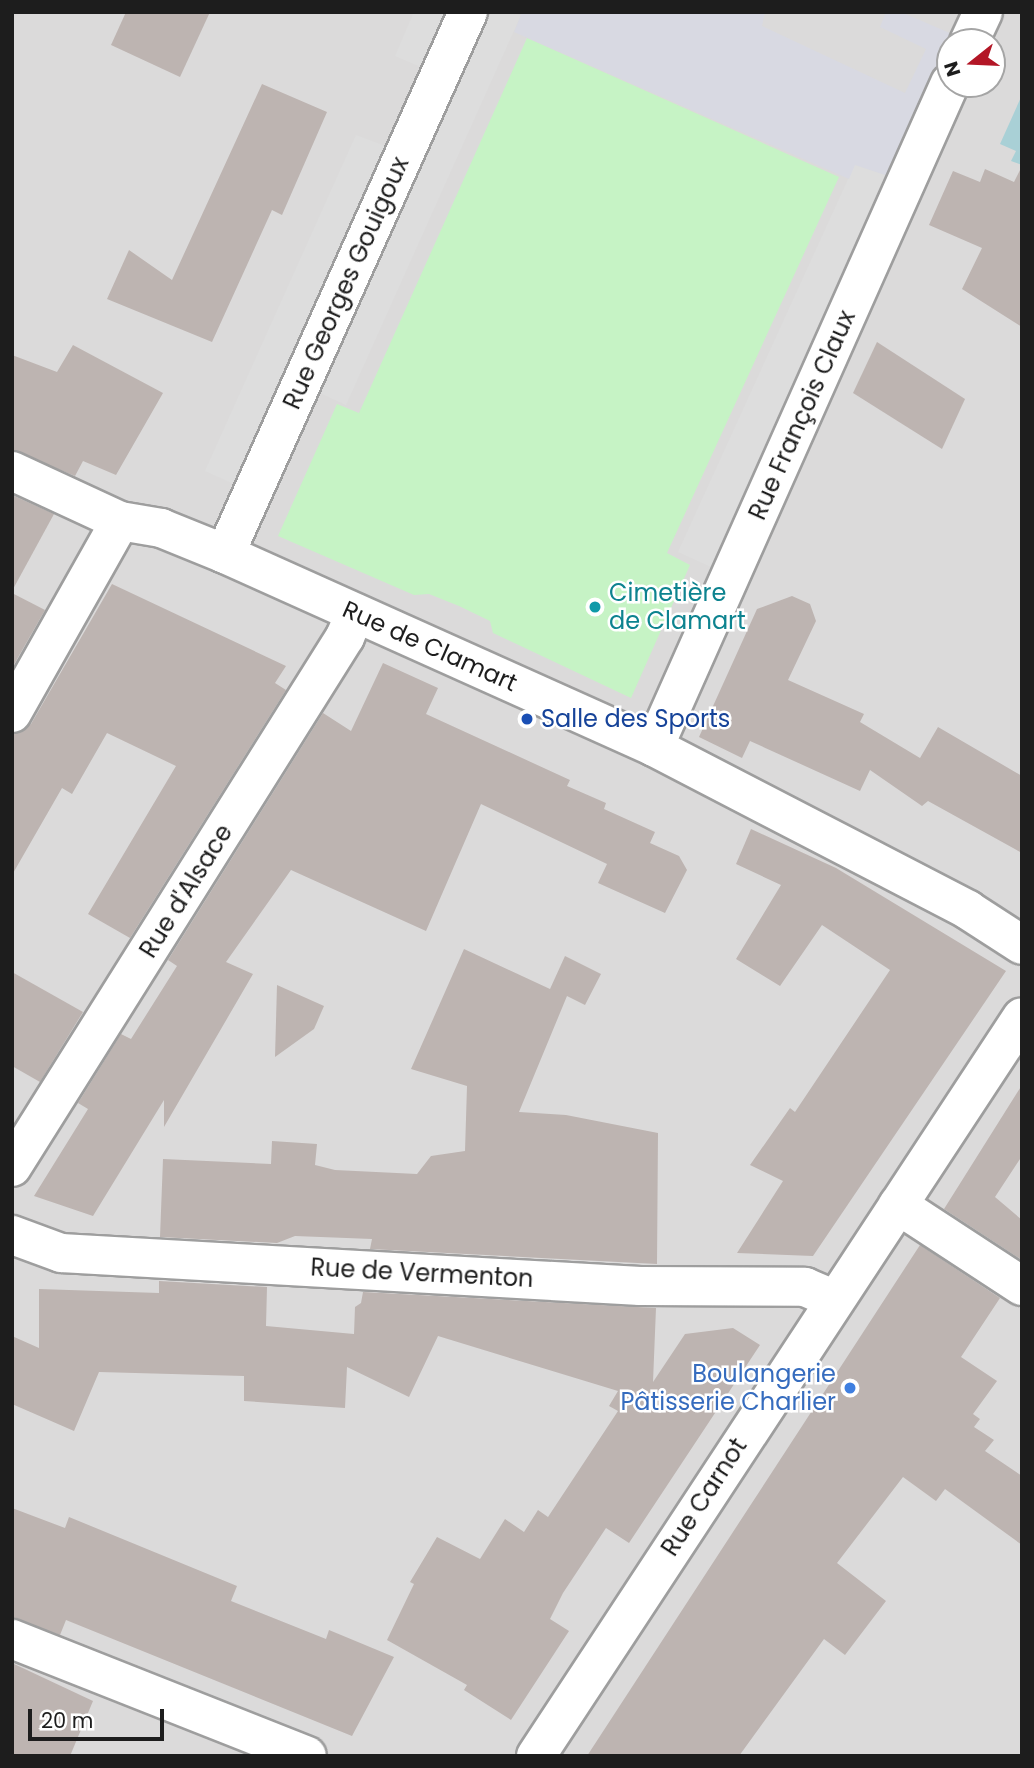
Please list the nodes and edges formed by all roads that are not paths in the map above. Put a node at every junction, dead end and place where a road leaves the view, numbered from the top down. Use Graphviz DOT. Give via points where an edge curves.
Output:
graph roads {
  1 [pos="468,12"];
  2 [pos="983,12"];
  3 [pos="976,28"];
  4 [pos="943,98"];
  5 [pos="12,471"];
  6 [pos="120,521"];
  7 [pos="225,554"];
  8 [pos="355,613"];
  9 [pos="12,713"];
  10 [pos="654,747"];
  11 [pos="1022,945"];
  12 [pos="1022,1017"];
  13 [pos="12,1167"];
  14 [pos="898,1205"];
  15 [pos="12,1235"];
  16 [pos="1022,1286"];
  17 [pos="833,1299"];
  18 [pos="12,1639"];
  19 [pos="307,1756"];
  20 [pos="536,1756"];
  1 -- 7 [label="street, Rue Georges Gouigoux"];
  2 -- 3 [label="street"];
  4 -- 10 [label="street, Rue François Claux"];
  5 -- 6 [label="street, Rue de Clamart"];
  6 -- 7 [label="street, Rue de Clamart" via="161,528"];
  6 -- 9 [label="street"];
  7 -- 8 [label="street, Rue de Clamart"];
  8 -- 10 [label="street, Rue de Clamart"];
  8 -- 13 [label="street, Rue d'Alsace" via="345,637"];
  10 -- 11 [label="street, Rue de Clamart" via="968,910"];
  12 -- 14 [label="street, Rue Carnot"];
  14 -- 16 [label="street"];
  14 -- 17 [label="street, Rue Carnot"];
  15 -- 17 [label="street, Rue de Vermenton" via="61,1253 640,1286 805,1287"];
  17 -- 20 [label="street, Rue Carnot"];
  18 -- 19 [label="street"];
}
